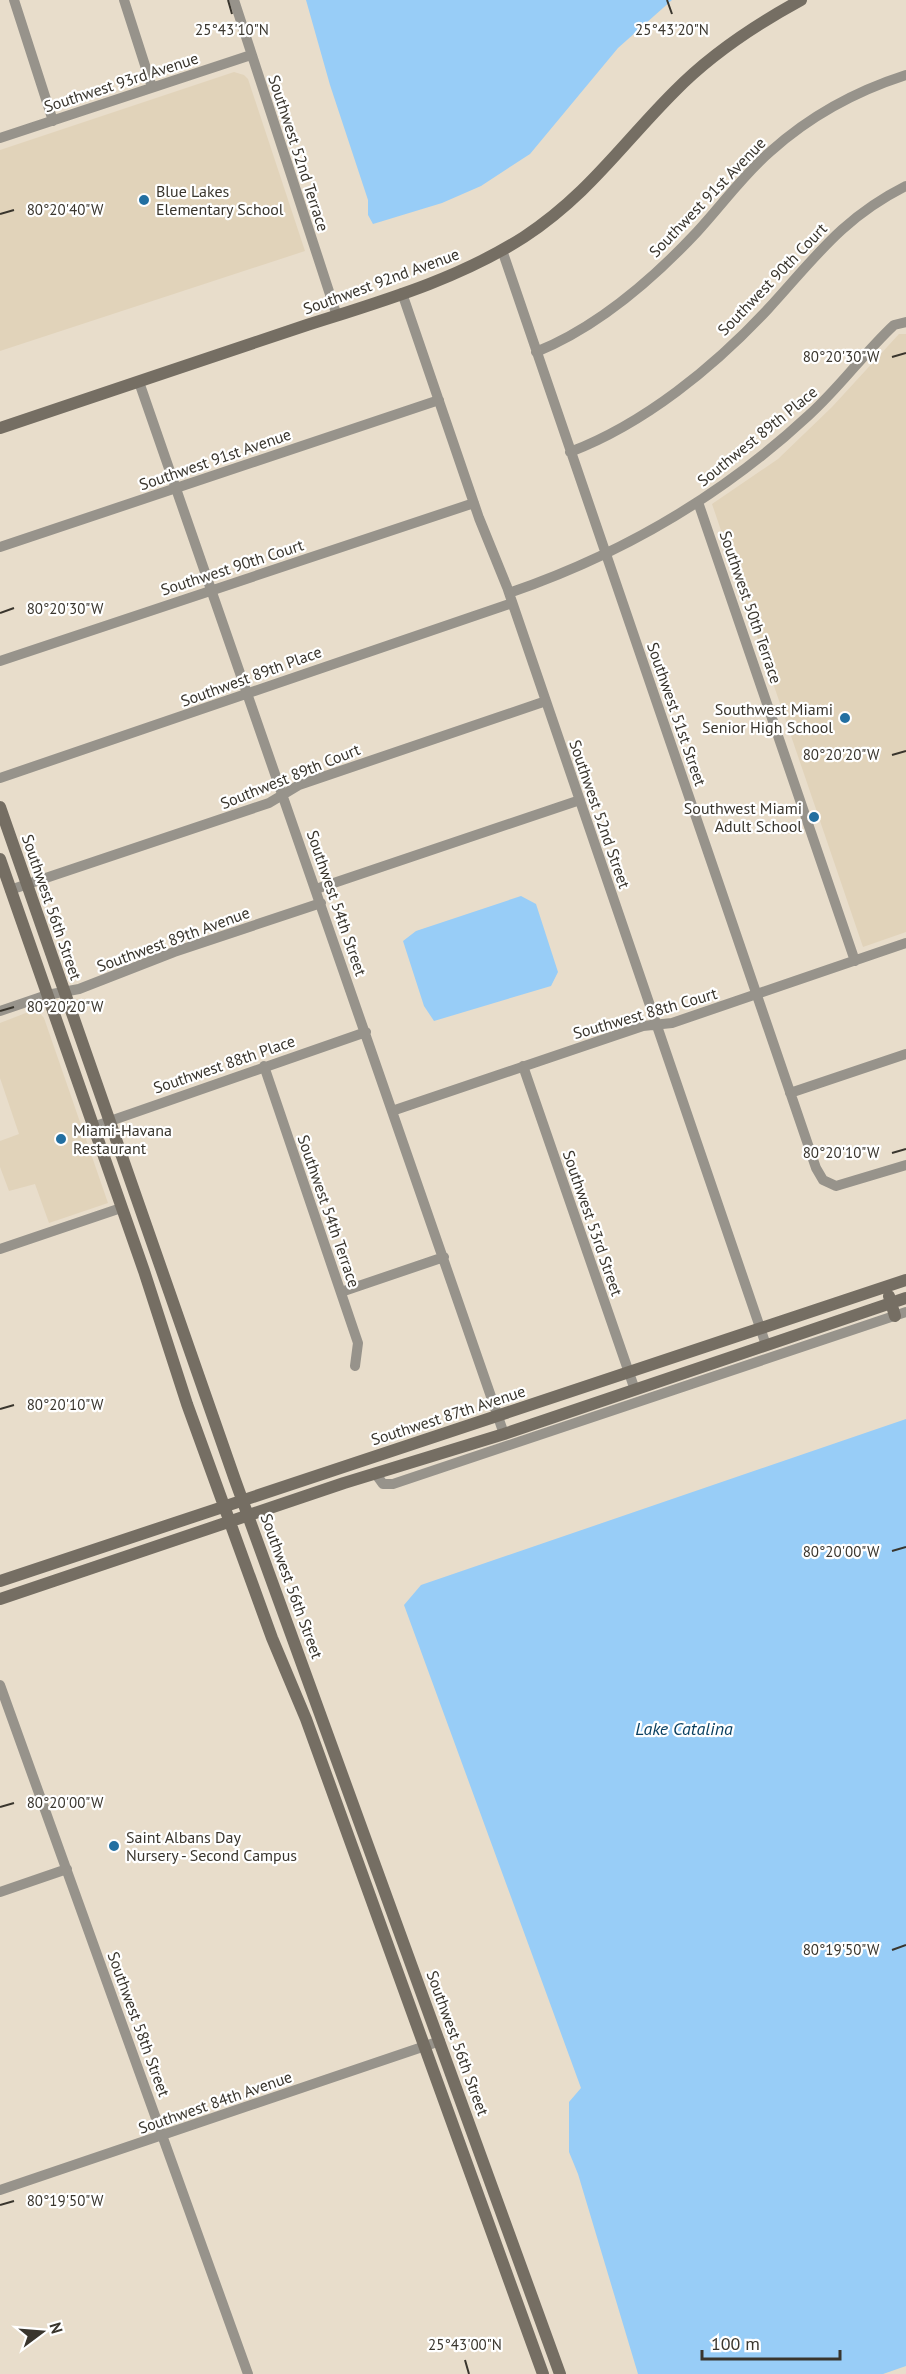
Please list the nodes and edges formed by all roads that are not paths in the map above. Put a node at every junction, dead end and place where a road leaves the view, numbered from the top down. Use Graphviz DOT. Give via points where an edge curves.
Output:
graph roads {
  1 [pos="14,0"];
  2 [pos="124,0"];
  3 [pos="234,0"];
  4 [pos="801,0"];
  5 [pos="251,54"];
  6 [pos="906,75"];
  7 [pos="152,87"];
  8 [pos="52,120"];
  9 [pos="0,138"];
  10 [pos="906,186"];
  11 [pos="502,249"];
  12 [pos="402,293"];
  13 [pos="337,316"];
  14 [pos="906,322"];
  15 [pos="536,352"];
  16 [pos="139,382"];
  17 [pos="439,400"];
  18 [pos="0,428"];
  19 [pos="570,452"];
  20 [pos="176,488"];
  21 [pos="698,502"];
  22 [pos="474,503"];
  23 [pos="0,547"];
  24 [pos="606,553"];
  25 [pos="211,590"];
  26 [pos="510,598"];
  27 [pos="0,661"];
  28 [pos="247,693"];
  29 [pos="546,701"];
  30 [pos="0,778"];
  31 [pos="283,794"];
  32 [pos="580,800"];
  33 [pos="0,807"];
  34 [pos="0,860"];
  35 [pos="27,884"];
  36 [pos="316,889"];
  37 [pos="10,890"];
  38 [pos="321,903"];
  39 [pos="906,944"];
  40 [pos="855,961"];
  41 [pos="65,992"];
  42 [pos="757,994"];
  43 [pos="47,995"];
  44 [pos="0,1011"];
  45 [pos="657,1025"];
  46 [pos="366,1032"];
  47 [pos="906,1054"];
  48 [pos="264,1066"];
  49 [pos="523,1066"];
  50 [pos="790,1093"];
  51 [pos="393,1111"];
  52 [pos="108,1120"];
  53 [pos="93,1127"];
  54 [pos="906,1165"];
  55 [pos="122,1208"];
  56 [pos="0,1249"];
  57 [pos="444,1257"];
  58 [pos="906,1280"];
  59 [pos="886,1287"];
  60 [pos="341,1292"];
  61 [pos="906,1298"];
  62 [pos="891,1303"];
  63 [pos="900,1314"];
  64 [pos="760,1329"];
  65 [pos="766,1345"];
  66 [pos="355,1366"];
  67 [pos="629,1373"];
  68 [pos="635,1390"];
  69 [pos="499,1417"];
  70 [pos="504,1434"];
  71 [pos="389,1451"];
  72 [pos="375,1473"];
  73 [pos="242,1499"];
  74 [pos="224,1506"];
  75 [pos="248,1515"];
  76 [pos="229,1522"];
  77 [pos="0,1581"];
  78 [pos="0,1599"];
  79 [pos="0,1685"];
  80 [pos="361,1822"];
  81 [pos="345,1828"];
  82 [pos="67,1869"];
  83 [pos="0,1892"];
  84 [pos="440,2041"];
  85 [pos="424,2047"];
  86 [pos="162,2135"];
  87 [pos="0,2190"];
  88 [pos="543,2326"];
  89 [pos="527,2331"];
  90 [pos="248,2374"];
  91 [pos="543,2374"];
  92 [pos="560,2374"];
  1 -- 8 [label="street"];
  2 -- 7 [label="street"];
  3 -- 5 [label="street, Southwest 52nd Terrace"];
  4 -- 11 [label="main road, Southwest 92nd Avenue" via="706,63 577,196"];
  5 -- 7 [label="street, Southwest 93rd Avenue"];
  5 -- 13 [label="street, Southwest 52nd Terrace"];
  6 -- 15 [label="street, Southwest 91st Avenue" via="850,98 801,127 747,173 697,232 640,286 569,336"];
  7 -- 8 [label="street, Southwest 93rd Avenue"];
  8 -- 9 [label="street, Southwest 93rd Avenue"];
  10 -- 19 [label="street, Southwest 90th Court" via="857,216 829,239 750,327 686,383 612,432"];
  11 -- 12 [label="main road, Southwest 92nd Avenue"];
  11 -- 15 [label="street, Southwest 51st Street"];
  12 -- 13 [label="main road, Southwest 92nd Avenue"];
  12 -- 17 [label="street, Southwest 52nd Street"];
  13 -- 16 [label="main road, Southwest 92nd Avenue"];
  14 -- 21 [label="street, Southwest 89th Place" via="894,325 806,418"];
  15 -- 19 [label="street, Southwest 51st Street"];
  16 -- 18 [label="main road, Southwest 92nd Avenue"];
  16 -- 20 [label="street, Southwest 54th Street"];
  17 -- 20 [label="street, Southwest 91st Avenue"];
  17 -- 22 [label="street, Southwest 52nd Street"];
  19 -- 24 [label="street, Southwest 51st Street"];
  20 -- 23 [label="street, Southwest 91st Avenue"];
  20 -- 25 [label="street, Southwest 54th Street"];
  21 -- 24 [label="street, Southwest 89th Place"];
  21 -- 40 [label="street, Southwest 50th Terrace"];
  22 -- 25 [label="street, Southwest 90th Court"];
  22 -- 26 [label="street, Southwest 52nd Street"];
  24 -- 26 [label="street, Southwest 89th Place"];
  24 -- 42 [label="street, Southwest 51st Street"];
  25 -- 27 [label="street, Southwest 90th Court"];
  25 -- 28 [label="street, Southwest 54th Street"];
  26 -- 28 [label="street, Southwest 89th Place"];
  26 -- 29 [label="street, Southwest 52nd Street"];
  28 -- 30 [label="street, Southwest 89th Place"];
  28 -- 31 [label="street, Southwest 54th Street"];
  29 -- 31 [label="street, Southwest 89th Court" via="298,785"];
  29 -- 32 [label="street, Southwest 52nd Street"];
  31 -- 35 [label="street, Southwest 89th Court" via="269,803"];
  31 -- 36 [label="street, Southwest 54th Street"];
  32 -- 36 [label="street"];
  32 -- 45 [label="street, Southwest 52nd Street"];
  33 -- 35 [label="main road, Southwest 56th Street"];
  34 -- 37 [label="main road, Southwest 56th Street"];
  35 -- 37 [label="street, Southwest 89th Court"];
  35 -- 41 [label="main road, Southwest 56th Street"];
  36 -- 38 [label="street, Southwest 54th Street"];
  37 -- 43 [label="main road, Southwest 56th Street"];
  38 -- 41 [label="street, Southwest 89th Avenue"];
  38 -- 46 [label="street, Southwest 54th Street"];
  39 -- 40 [label="street, Southwest 88th Court"];
  40 -- 42 [label="street, Southwest 88th Court"];
  41 -- 43 [label="street, Southwest 89th Avenue"];
  41 -- 52 [label="main road, Southwest 56th Street"];
  42 -- 45 [label="street, Southwest 88th Court"];
  42 -- 50 [label="street, Southwest 51st Street"];
  43 -- 44 [label="street, Southwest 89th Avenue"];
  43 -- 53 [label="main road, Southwest 56th Street"];
  45 -- 49 [label="street, Southwest 88th Court" via="643,1026"];
  45 -- 64 [label="street, Southwest 52nd Street"];
  46 -- 48 [label="street, Southwest 88th Place"];
  46 -- 51 [label="street, Southwest 54th Street"];
  47 -- 50 [label="street"];
  48 -- 52 [label="street, Southwest 88th Place"];
  48 -- 60 [label="street, Southwest 54th Terrace"];
  49 -- 51 [label="street, Southwest 88th Court"];
  49 -- 67 [label="street, Southwest 53rd Street"];
  50 -- 54 [label="street, Southwest 51st Street" via="816,1168 829,1185 844,1185"];
  51 -- 57 [label="street, Southwest 54th Street"];
  52 -- 53 [label="street, Southwest 88th Place"];
  52 -- 73 [label="main road, Southwest 56th Street"];
  53 -- 55 [label="main road, Southwest 56th Street"];
  55 -- 56 [label="street"];
  55 -- 74 [label="main road, Southwest 56th Street"];
  57 -- 60 [label="street"];
  57 -- 69 [label="street, Southwest 54th Street"];
  58 -- 59 [label="main road, Southwest 87th Avenue"];
  59 -- 62 [label="main road"];
  59 -- 64 [label="main road, Southwest 87th Avenue"];
  60 -- 66 [label="street, Southwest 54th Terrace" via="358,1343"];
  61 -- 62 [label="main road, Southwest 87th Avenue"];
  62 -- 63 [label="main road"];
  62 -- 65 [label="main road, Southwest 87th Avenue"];
  63 -- 72 [label="street, Southwest 87th Avenue" via="393,1484 383,1484"];
  64 -- 65 [label="street, Southwest 52nd Street"];
  64 -- 67 [label="main road, Southwest 87th Avenue"];
  65 -- 68 [label="main road, Southwest 87th Avenue"];
  67 -- 68 [label="street, Southwest 53rd Street"];
  67 -- 69 [label="main road, Southwest 87th Avenue"];
  68 -- 70 [label="main road, Southwest 87th Avenue"];
  69 -- 70 [label="street, Southwest 54th Street"];
  69 -- 71 [label="main road, Southwest 87th Avenue"];
  70 -- 72 [label="main road, Southwest 87th Avenue"];
  71 -- 72 [label="main road" via="380,1458"];
  71 -- 73 [label="main road, Southwest 87th Avenue"];
  72 -- 75 [label="main road, Southwest 87th Avenue"];
  73 -- 74 [label="main road, Southwest 87th Avenue"];
  73 -- 75 [label="main road, Southwest 56th Street"];
  74 -- 76 [label="main road, Southwest 56th Street"];
  74 -- 77 [label="main road, Southwest 87th Avenue"];
  75 -- 76 [label="main road, Southwest 87th Avenue"];
  75 -- 80 [label="main road, Southwest 56th Street"];
  76 -- 78 [label="main road, Southwest 87th Avenue"];
  76 -- 81 [label="main road, Southwest 56th Street"];
  79 -- 82 [label="street, Southwest 58th Street"];
  80 -- 81 [label="main road"];
  80 -- 84 [label="main road, Southwest 56th Street"];
  81 -- 85 [label="main road, Southwest 56th Street"];
  82 -- 83 [label="street"];
  82 -- 86 [label="street, Southwest 58th Street"];
  84 -- 85 [label="street, Southwest 84th Avenue"];
  84 -- 88 [label="main road, Southwest 56th Street"];
  85 -- 86 [label="street, Southwest 84th Avenue"];
  85 -- 89 [label="main road, Southwest 56th Street"];
  86 -- 87 [label="street, Southwest 84th Avenue"];
  86 -- 90 [label="street, Southwest 58th Street"];
  88 -- 89 [label="main road"];
  88 -- 92 [label="main road, Southwest 56th Street"];
  89 -- 91 [label="main road, Southwest 56th Street"];
}
